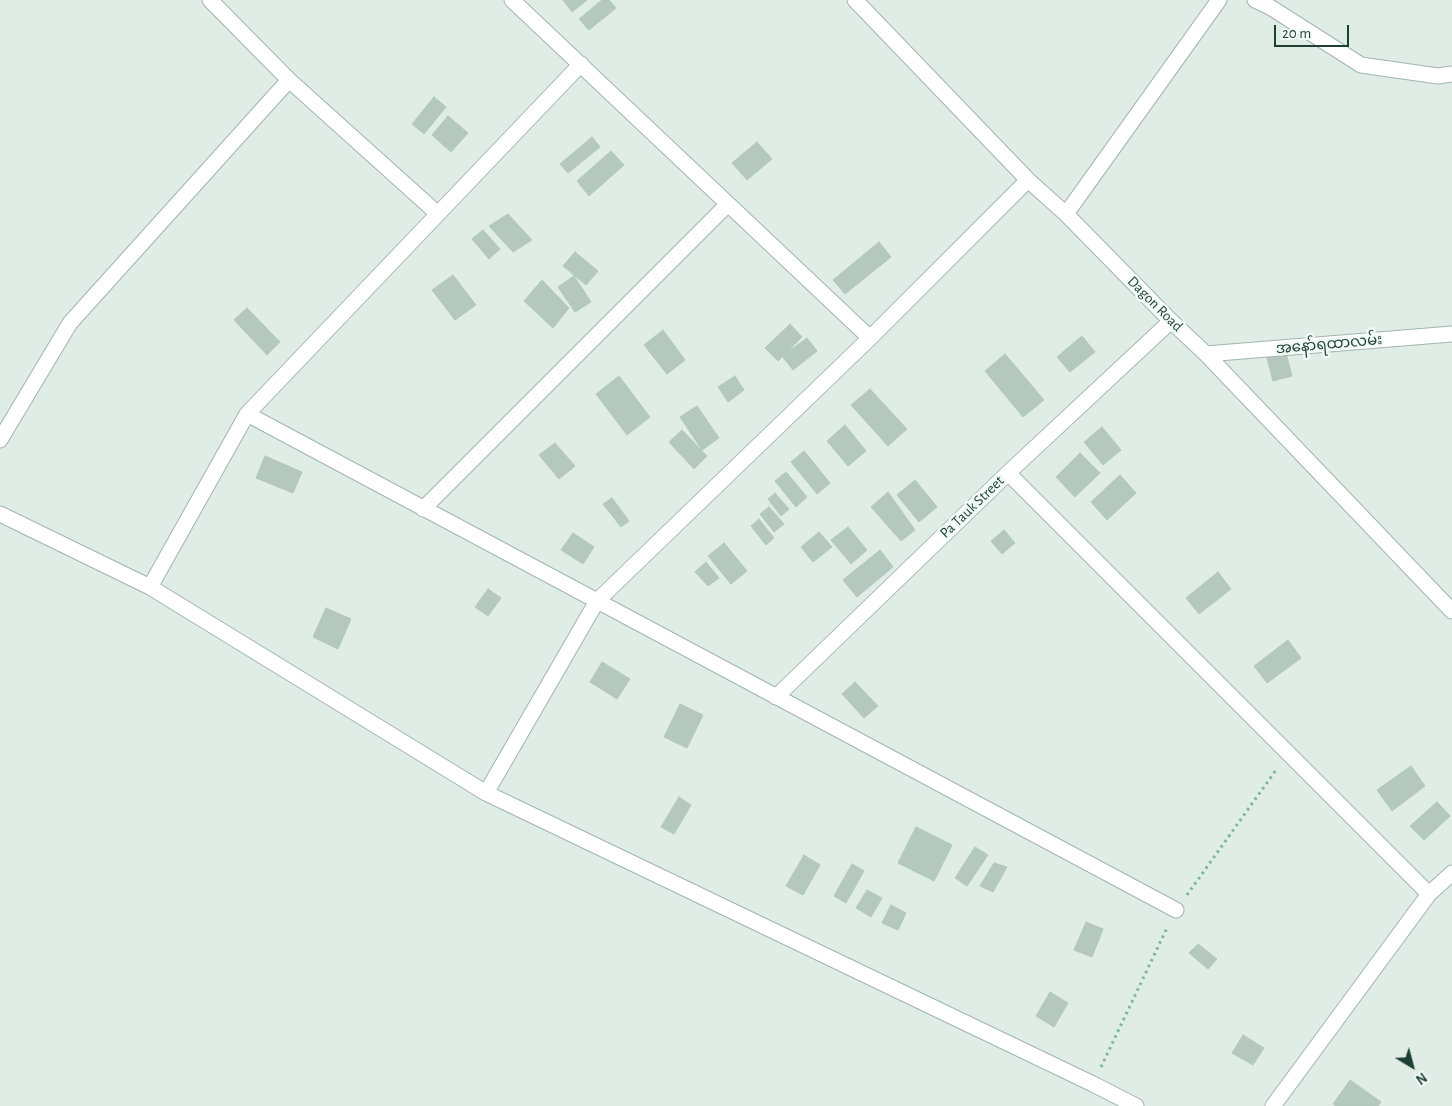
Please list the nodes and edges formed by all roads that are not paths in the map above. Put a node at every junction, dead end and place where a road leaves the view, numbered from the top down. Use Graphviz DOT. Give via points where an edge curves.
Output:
graph roads {
  1 [pos="210,0"];
  2 [pos="512,0"];
  3 [pos="855,0"];
  4 [pos="1219,0"];
  5 [pos="1255,0"];
  6 [pos="1274,3"];
  7 [pos="581,64"];
  8 [pos="1452,74"];
  9 [pos="289,80"];
  10 [pos="1028,180"];
  11 [pos="728,204"];
  12 [pos="438,214"];
  13 [pos="1066,214"];
  14 [pos="1170,321"];
  15 [pos="1452,334"];
  16 [pos="870,338"];
  17 [pos="1206,354"];
  18 [pos="248,414"];
  19 [pos="0,440"];
  20 [pos="1008,473"];
  21 [pos="423,509"];
  22 [pos="0,514"];
  23 [pos="150,587"];
  24 [pos="597,601"];
  25 [pos="1452,611"];
  26 [pos="776,697"];
  27 [pos="486,793"];
  28 [pos="1452,873"];
  29 [pos="1429,894"];
  30 [pos="1176,910"];
  31 [pos="1136,1106"];
  32 [pos="1273,1106"];
  1 -- 9 [label="street"];
  2 -- 7 [label="street"];
  3 -- 10 [label="street, Dagon Road"];
  4 -- 13 [label="street"];
  5 -- 6 [label="street"];
  6 -- 8 [label="street" via="1361,65 1438,76"];
  7 -- 11 [label="street"];
  7 -- 12 [label="street"];
  9 -- 12 [label="street"];
  9 -- 19 [label="street" via="70,323"];
  10 -- 13 [label="street, Dagon Road"];
  10 -- 16 [label="street"];
  11 -- 16 [label="street"];
  11 -- 21 [label="street"];
  12 -- 18 [label="street"];
  13 -- 14 [label="street, Dagon Road"];
  14 -- 17 [label="street, Dagon Road"];
  14 -- 20 [label="street, Pa Tauk Street"];
  15 -- 17 [label="street, အနော်ရထာလမ်း"];
  16 -- 24 [label="street"];
  17 -- 25 [label="street, Dagon Road"];
  18 -- 21 [label="street"];
  18 -- 23 [label="street"];
  20 -- 26 [label="street, Pa Tauk Street"];
  20 -- 29 [label="street"];
  21 -- 24 [label="street"];
  22 -- 23 [label="street"];
  23 -- 27 [label="street"];
  24 -- 26 [label="street"];
  24 -- 27 [label="street"];
  26 -- 30 [label="street"];
  27 -- 31 [label="street"];
  28 -- 29 [label="street"];
  29 -- 32 [label="street"];
}
